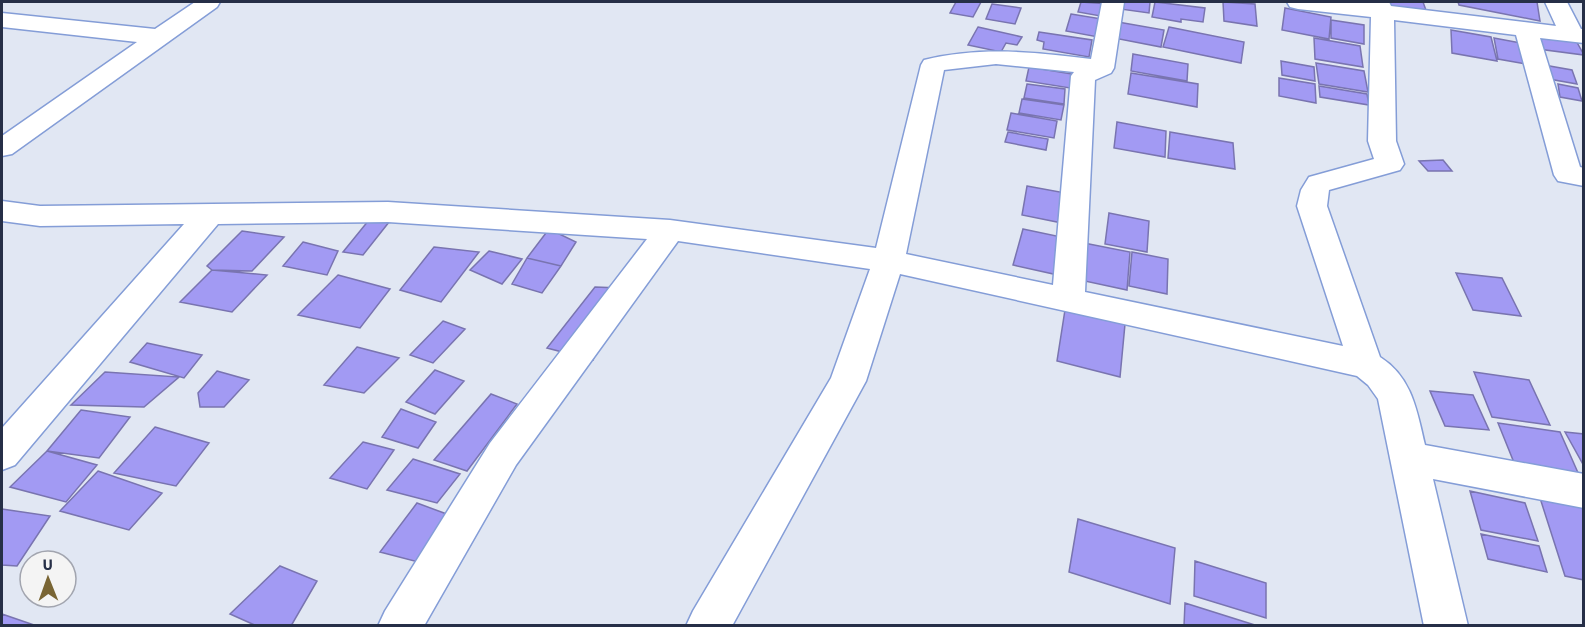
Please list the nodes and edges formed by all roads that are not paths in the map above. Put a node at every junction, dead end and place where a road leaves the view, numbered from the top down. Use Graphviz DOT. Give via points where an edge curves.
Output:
graph roads {
  1 [pos="209,2"];
  2 [pos="1113,2"];
  3 [pos="1298,2"];
  4 [pos="1556,2"];
  5 [pos="1380,7"];
  6 [pos="2,20"];
  7 [pos="1526,29"];
  8 [pos="1578,36"];
  9 [pos="160,37"];
  10 [pos="1102,68"];
  11 [pos="2,148"];
  12 [pos="1584,177"];
  13 [pos="2,211"];
  14 [pos="210,214"];
  15 [pos="670,230"];
  16 [pos="889,261"];
  17 [pos="1068,301"];
  18 [pos="1366,365"];
  19 [pos="2,454"];
  20 [pos="1409,458"];
  21 [pos="1584,491"];
  22 [pos="400,626"];
  23 [pos="708,626"];
  24 [pos="1446,626"];
  1 -- 9 [label="street"];
  2 -- 10 [label="street"];
  3 -- 5 [label="street"];
  4 -- 8 [label="street"];
  5 -- 7 [label="street"];
  5 -- 18 [label="street" via="1382,141 1390,164 1319,184 1312,206"];
  6 -- 9 [label="street"];
  7 -- 8 [label="street"];
  7 -- 12 [label="street" via="1568,175"];
  9 -- 11 [label="street"];
  10 -- 16 [label="street" via="1009,56 933,65"];
  10 -- 17 [label="street" via="1083,76"];
  13 -- 14 [label="street" via="40,216"];
  14 -- 15 [label="street" via="388,212"];
  14 -- 19 [label="street"];
  15 -- 16 [label="street"];
  15 -- 22 [label="street" via="503,454"];
  16 -- 17 [label="street"];
  16 -- 23 [label="street" via="848,381"];
  17 -- 18 [label="street"];
  18 -- 20 [label="street" via="1383,378 1396,398"];
  20 -- 21 [label="street"];
  20 -- 24 [label="street"];
}
